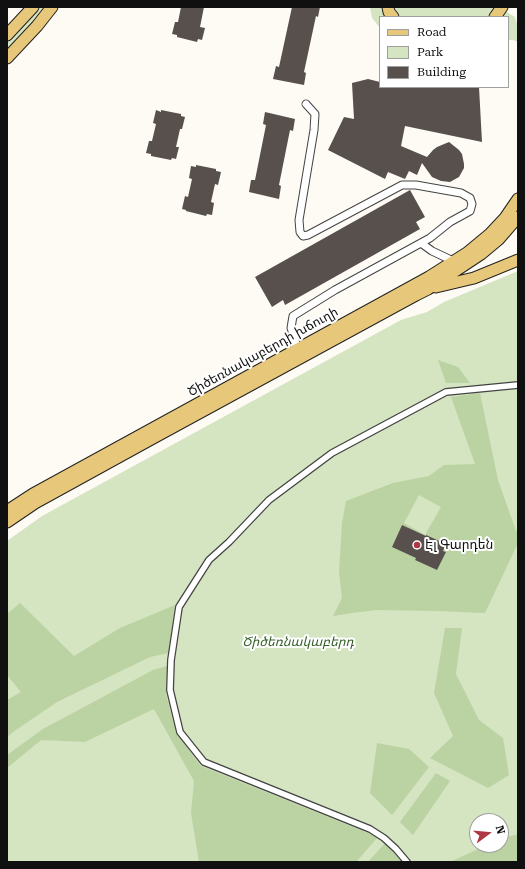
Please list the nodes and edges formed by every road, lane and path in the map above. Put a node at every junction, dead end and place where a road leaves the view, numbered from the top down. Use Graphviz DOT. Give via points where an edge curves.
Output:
graph roads {
  1 [pos="33,7"];
  2 [pos="52,7"];
  3 [pos="388,7"];
  4 [pos="502,7"];
  5 [pos="392,16"];
  6 [pos="496,16"];
  7 [pos="7,35"];
  8 [pos="7,58"];
  9 [pos="306,104"];
  10 [pos="518,199"];
  11 [pos="518,217"];
  12 [pos="421,243"];
  13 [pos="449,259"];
  14 [pos="518,260"];
  15 [pos="428,290"];
  16 [pos="298,349"];
  17 [pos="518,384"];
  18 [pos="7,511"];
  19 [pos="7,522"];
  20 [pos="407,862"];
  1 -- 7 [label="main road"];
  2 -- 8 [label="main road"];
  3 -- 5 [label="main road"];
  4 -- 6 [label="main road"];
  9 -- 12 [label="street" via="315,114 315,125 300,220 300,232 303,236 402,185 461,193 470,198 470,210"];
  10 -- 16 [label="main road, Ծիծեռնակաբերդի խճուղի" via="490,234 467,253 429,278"];
  11 -- 15 [label="main road, Ծիծեռնակաբերդի խճուղի" via="499,239 481,254"];
  12 -- 13 [label="street"];
  12 -- 16 [label="street" via="293,316 291,328"];
  14 -- 15 [label="main road" via="474,278"];
  15 -- 19 [label="main road, Ծիծեռնակաբերդի խճուղի" via="35,503"];
  16 -- 18 [label="main road, Ծիծեռնակաբերդի խճուղի" via="33,494"];
  17 -- 20 [label="street" via="446,392 332,453 269,500 209,560 179,607 171,660 170,690 180,732 204,762 370,830 384,838"];
}
